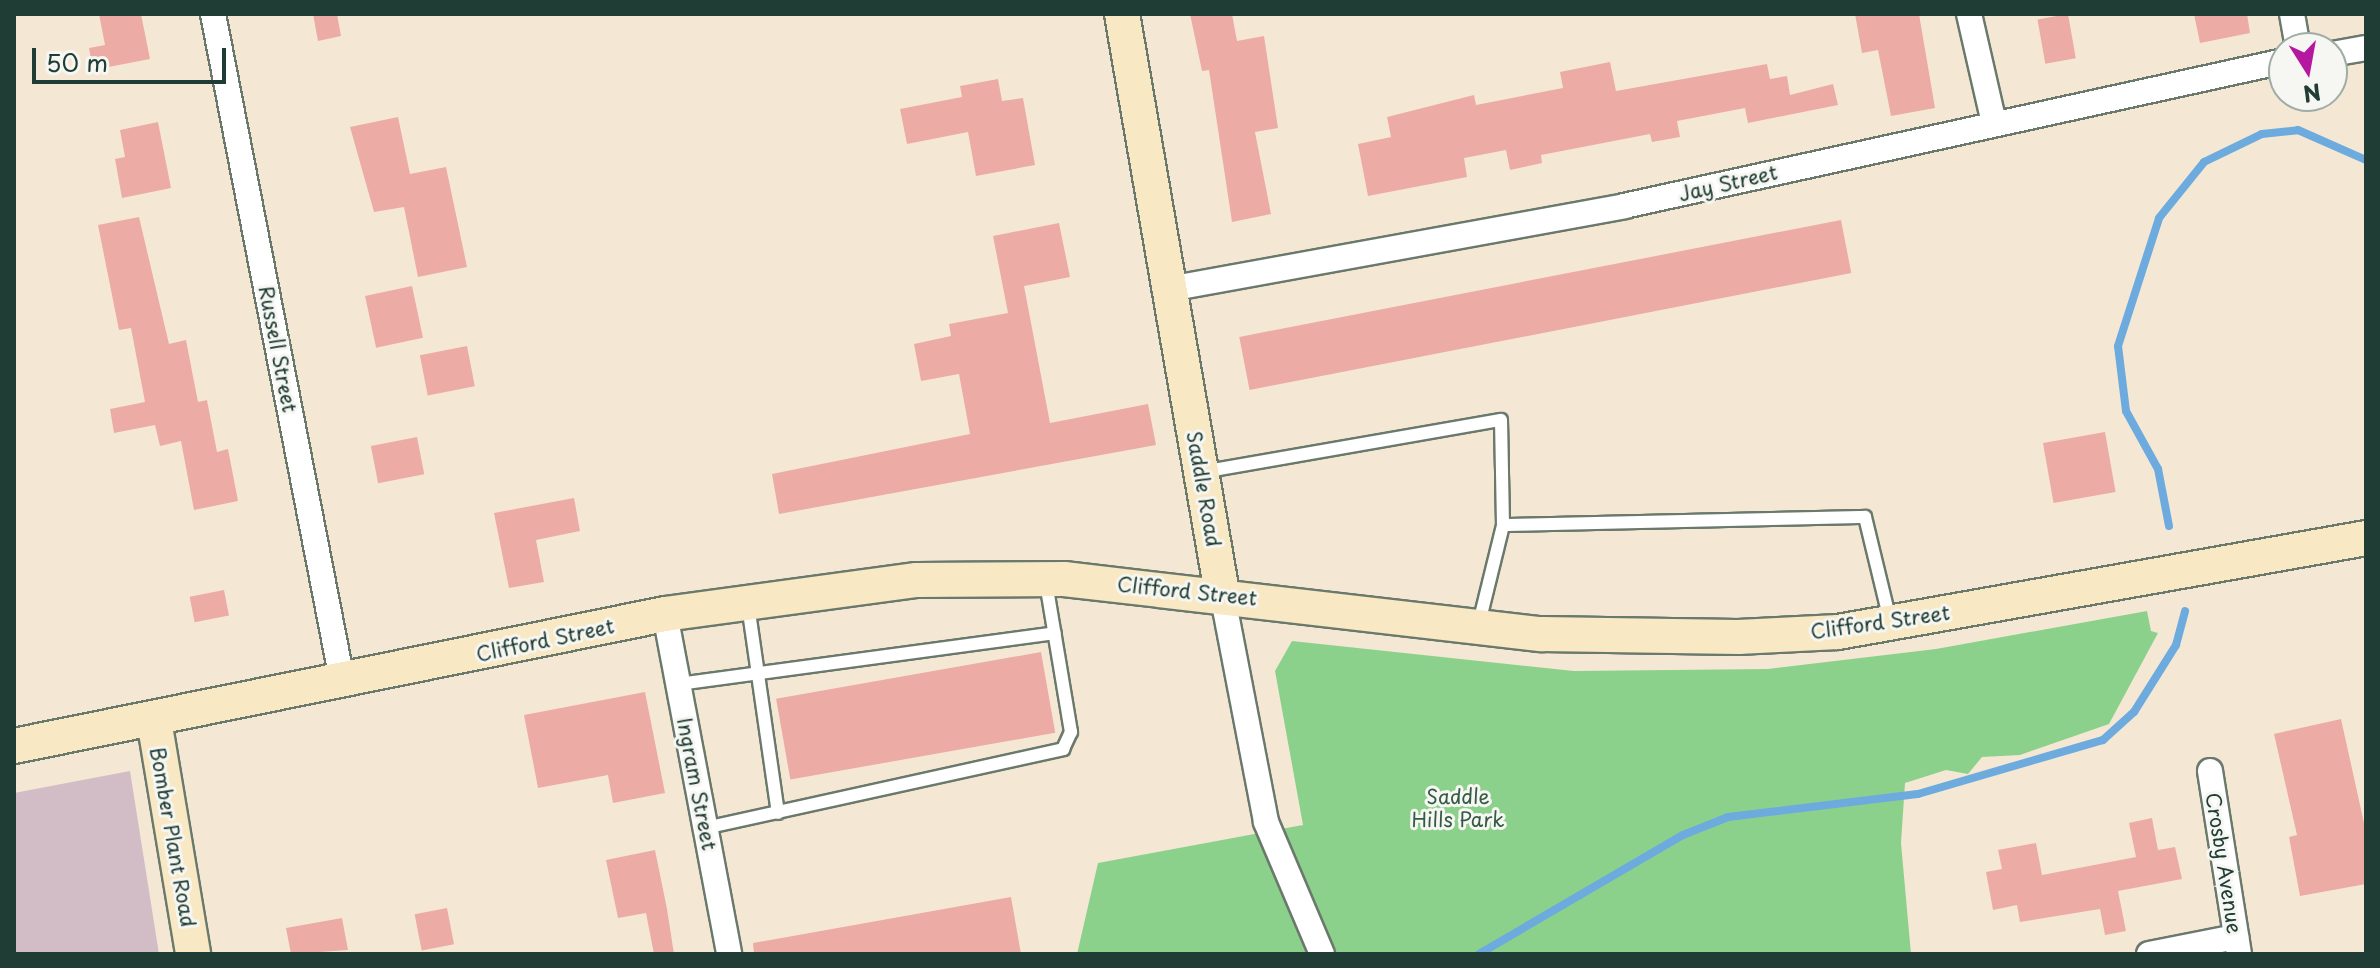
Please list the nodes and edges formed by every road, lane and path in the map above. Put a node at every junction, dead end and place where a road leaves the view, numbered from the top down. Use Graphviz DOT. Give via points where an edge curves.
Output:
graph roads {
  1 [pos="213,14"];
  2 [pos="1122,14"];
  3 [pos="1969,14"];
  4 [pos="2268,64"];
  5 [pos="1994,123"];
  6 [pos="1169,289"];
  7 [pos="1201,472"];
  8 [pos="1503,525"];
  9 [pos="2366,538"];
  10 [pos="1046,579"];
  11 [pos="1222,593"];
  12 [pos="747,602"];
  13 [pos="665,614"];
  14 [pos="1891,623"];
  15 [pos="1478,626"];
  16 [pos="1055,633"];
  17 [pos="754,674"];
  18 [pos="679,684"];
  19 [pos="343,685"];
  20 [pos="154,720"];
  21 [pos="14,746"];
  22 [pos="2210,771"];
  23 [pos="778,813"];
  24 [pos="705,828"];
  25 [pos="2238,945"];
  26 [pos="193,954"];
  27 [pos="729,954"];
  28 [pos="1322,954"];
  29 [pos="2149,954"];
  1 -- 19 [label="street, Russell Street"];
  2 -- 6 [label="main road, Saddle Road"];
  3 -- 5 [label="street"];
  4 -- 5 [label="street, Jay Street"];
  5 -- 6 [label="street, Jay Street" via="1624,206"];
  6 -- 7 [label="main road, Saddle Road"];
  7 -- 8 [label="lane" via="1501,420"];
  7 -- 11 [label="main road, Saddle Road"];
  8 -- 14 [label="lane" via="1865,517"];
  8 -- 15 [label="lane"];
  9 -- 14 [label="main road, Clifford Street"];
  10 -- 11 [label="main road, Clifford Street"];
  10 -- 12 [label="main road, Clifford Street" via="917,580"];
  10 -- 16 [label="lane"];
  11 -- 15 [label="main road, Clifford Street"];
  11 -- 28 [label="street, Saddle Road" via="1266,822"];
  12 -- 13 [label="main road, Clifford Street"];
  12 -- 17 [label="lane"];
  13 -- 18 [label="street, Ingram Street"];
  13 -- 19 [label="main road, Clifford Street"];
  14 -- 15 [label="main road, Clifford Street" via="1738,637"];
  16 -- 17 [label="lane"];
  16 -- 23 [label="lane" via="1071,732 1063,749"];
  17 -- 18 [label="lane"];
  17 -- 23 [label="lane"];
  18 -- 24 [label="street, Ingram Street"];
  19 -- 20 [label="main road, Clifford Street"];
  20 -- 21 [label="main road, Clifford Street"];
  20 -- 26 [label="main road, Bomber Plant Road"];
  22 -- 25 [label="street, Crosby Avenue"];
  23 -- 24 [label="lane"];
  24 -- 27 [label="street, Ingram Street"];
  25 -- 29 [label="street"];
}
